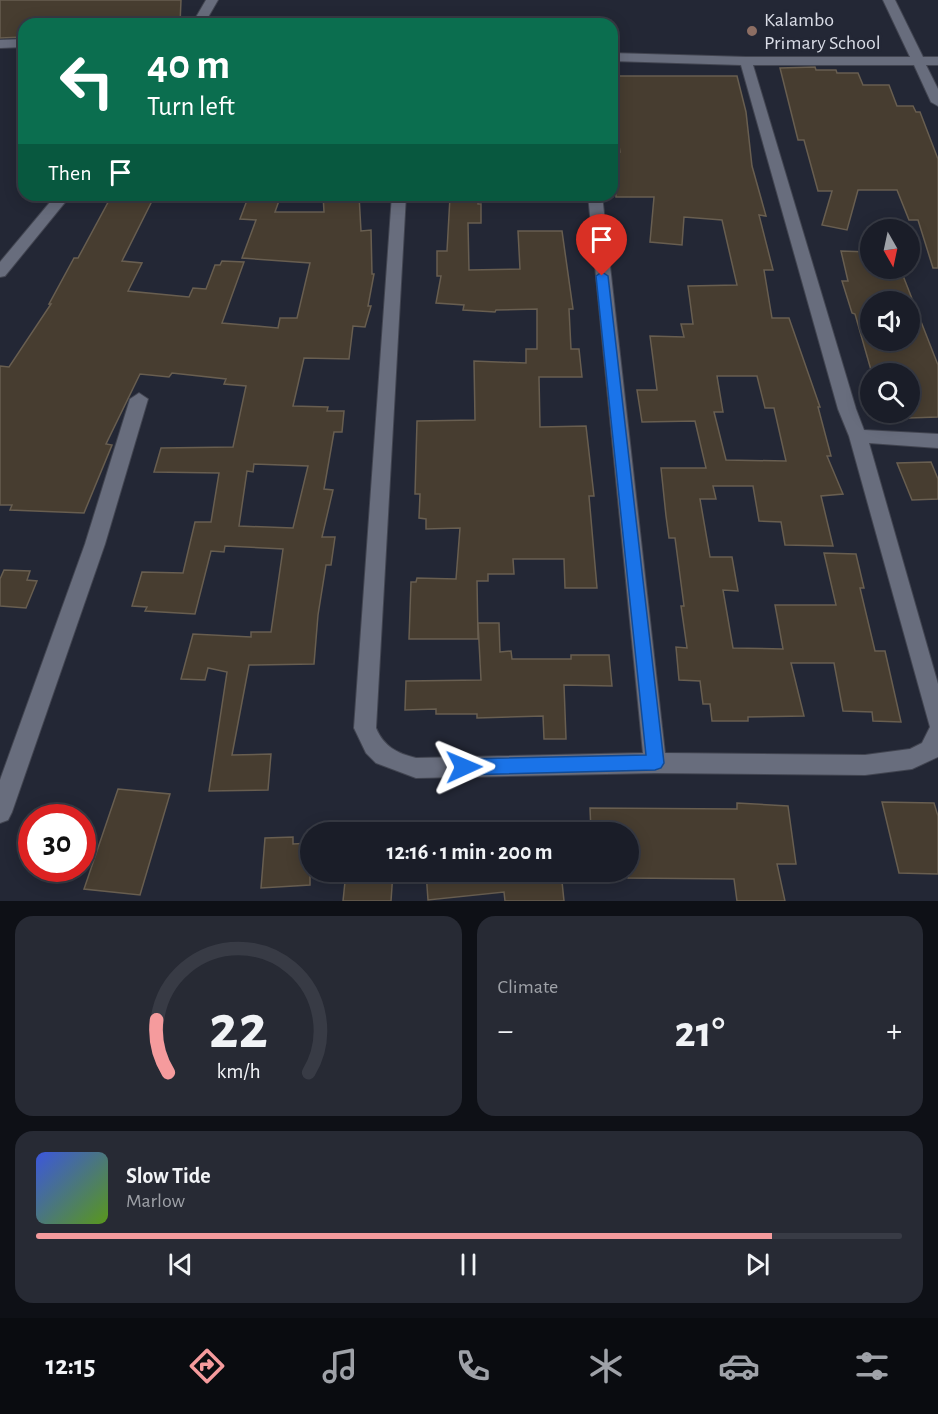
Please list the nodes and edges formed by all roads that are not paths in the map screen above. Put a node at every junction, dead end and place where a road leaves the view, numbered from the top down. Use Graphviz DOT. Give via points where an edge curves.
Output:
graph roads {
  1 [pos="212,0"];
  2 [pos="889,0"];
  3 [pos="201,18"];
  4 [pos="18,43"];
  5 [pos="0,44"];
  6 [pos="618,57"];
  7 [pos="746,61"];
  8 [pos="918,61"];
  9 [pos="938,61"];
  10 [pos="938,102"];
  11 [pos="59,201"];
  12 [pos="399,201"];
  13 [pos="596,201"];
  14 [pos="0,272"];
  15 [pos="139,399"];
  16 [pos="858,436"];
  17 [pos="938,441"];
  18 [pos="938,722"];
  19 [pos="938,733"];
  20 [pos="655,763"];
  21 [pos="0,812"];
  1 -- 3 [label="street"];
  2 -- 8 [label="street"];
  4 -- 5 [label="street"];
  6 -- 7 [label="street"];
  7 -- 8 [label="street"];
  7 -- 16 [label="street"];
  8 -- 9 [label="street"];
  8 -- 10 [label="street"];
  11 -- 14 [label="street"];
  12 -- 20 [label="street" via="365,728 373,749 392,763 416,768"];
  13 -- 20 [label="street"];
  15 -- 21 [label="street" via="95,544"];
  16 -- 17 [label="street"];
  16 -- 18 [label="street"];
  19 -- 20 [label="street" via="930,750 912,759 865,765"];
}
